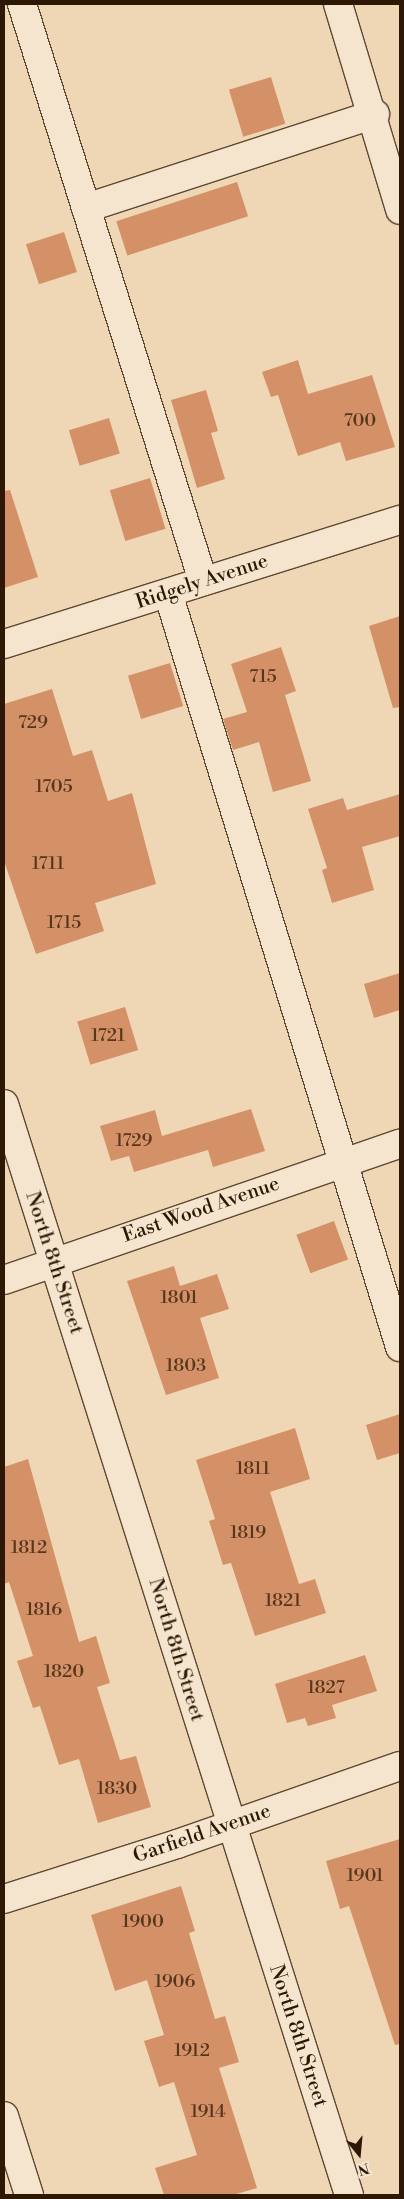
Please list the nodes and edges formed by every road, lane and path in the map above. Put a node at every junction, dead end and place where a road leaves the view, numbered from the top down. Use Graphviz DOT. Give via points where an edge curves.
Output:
graph roads {
  1 [pos="22,4"];
  2 [pos="338,4"];
  3 [pos="374,114"];
  4 [pos="86,208"];
  5 [pos="400,210"];
  6 [pos="400,520"];
  7 [pos="202,581"];
  8 [pos="168,593"];
  9 [pos="4,644"];
  10 [pos="4,1104"];
  11 [pos="400,1144"];
  12 [pos="342,1162"];
  13 [pos="54,1261"];
  14 [pos="4,1280"];
  15 [pos="400,1347"];
  16 [pos="400,1766"];
  17 [pos="231,1826"];
  18 [pos="4,1899"];
  19 [pos="4,2116"];
  20 [pos="29,2195"];
  21 [pos="349,2195"];
  1 -- 4 [label="street"];
  2 -- 3 [label="street"];
  3 -- 4 [label="street"];
  3 -- 5 [label="street"];
  4 -- 7 [label="street"];
  6 -- 7 [label="street, Ridgely Avenue"];
  7 -- 8 [label="street, Ridgely Avenue"];
  8 -- 9 [label="street, Ridgely Avenue"];
  8 -- 12 [label="street"];
  10 -- 13 [label="street, North 8th Street"];
  11 -- 12 [label="street, East Wood Avenue"];
  12 -- 13 [label="street, East Wood Avenue"];
  12 -- 15 [label="street"];
  13 -- 14 [label="street, East Wood Avenue"];
  13 -- 17 [label="street, North 8th Street"];
  16 -- 17 [label="street, Garfield Avenue"];
  17 -- 18 [label="street, Garfield Avenue"];
  17 -- 21 [label="street, North 8th Street"];
  19 -- 20 [label="street"];
}
